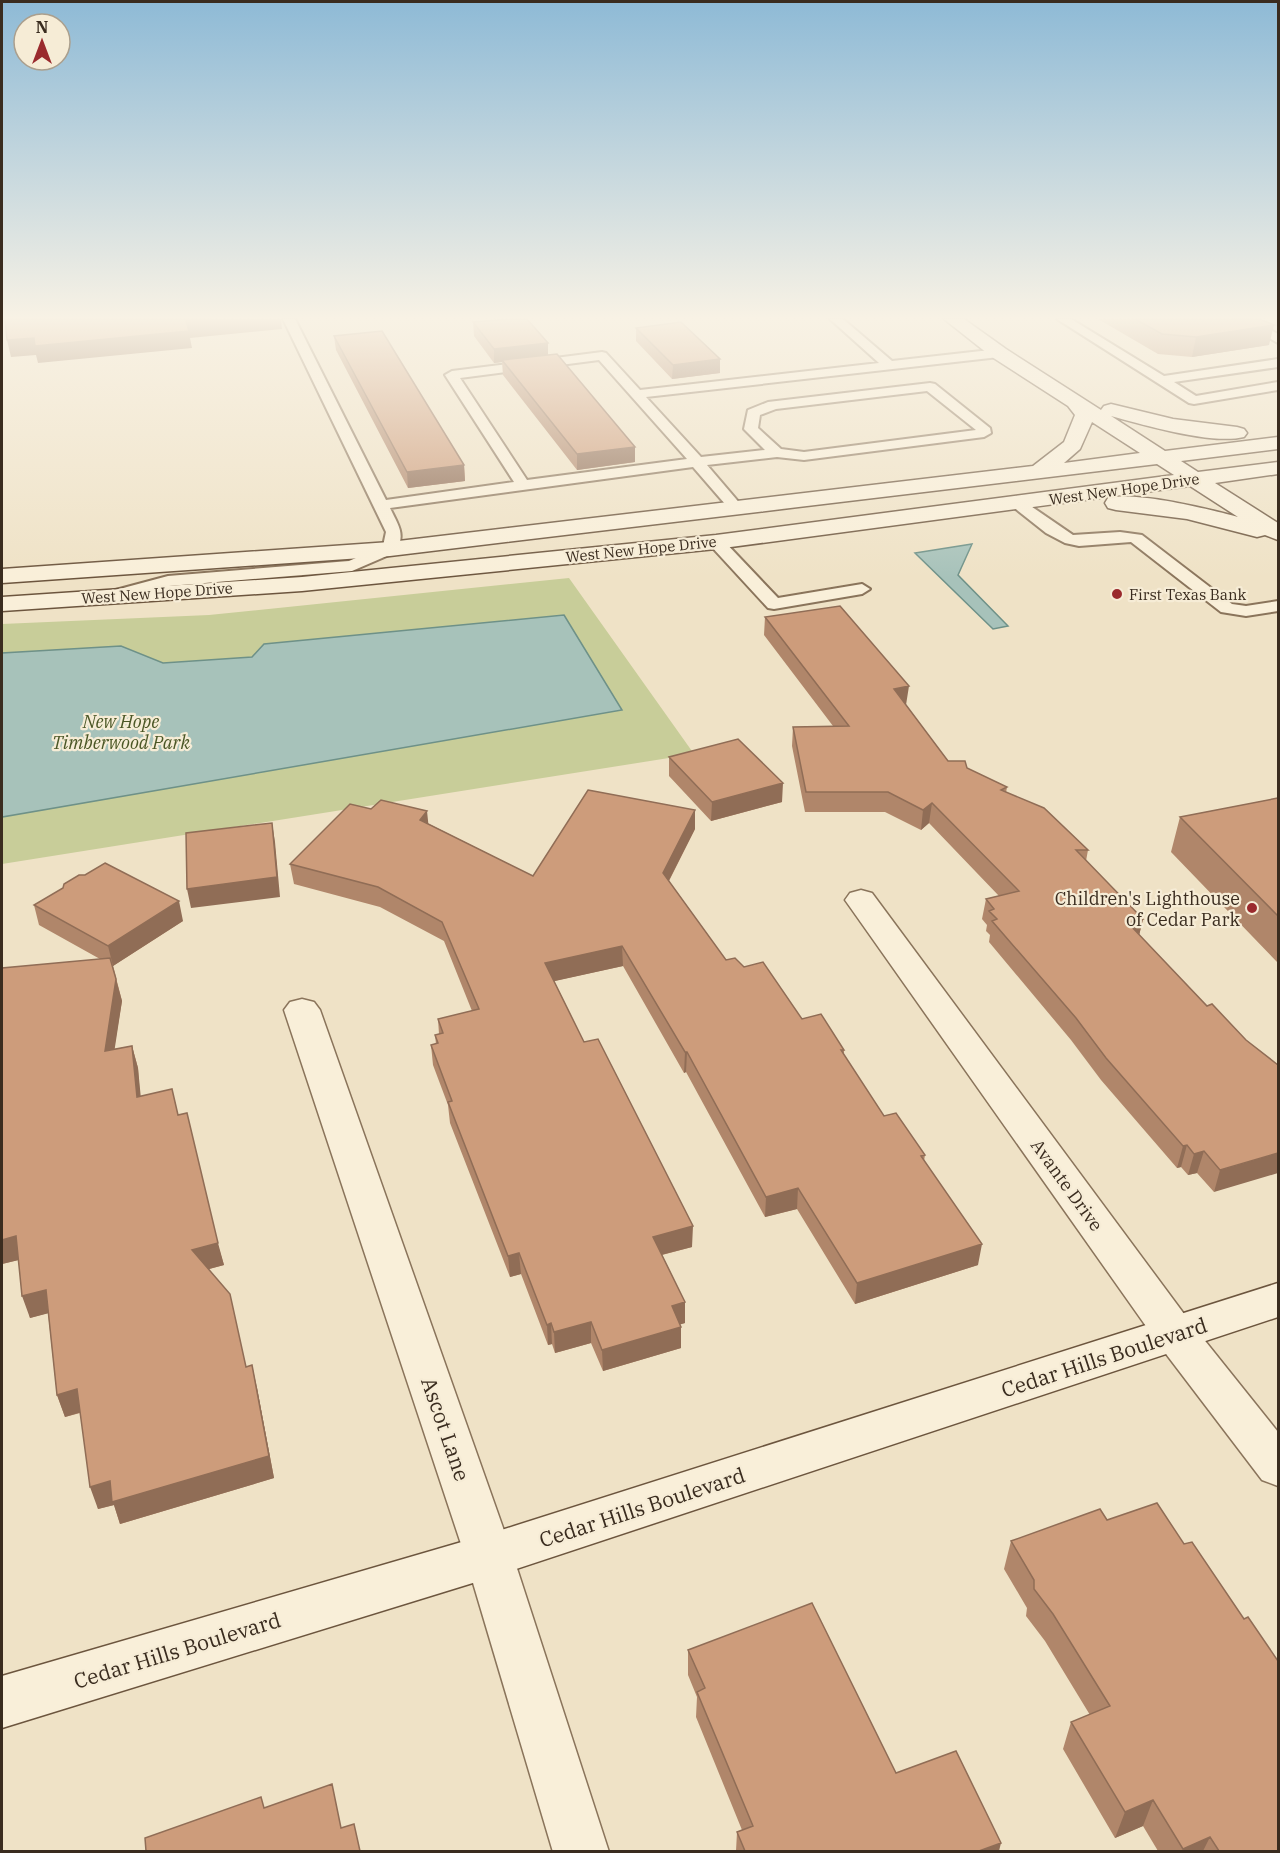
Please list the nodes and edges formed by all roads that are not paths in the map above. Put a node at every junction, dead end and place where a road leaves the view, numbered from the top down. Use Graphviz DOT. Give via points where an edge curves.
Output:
graph roads {
  1 [pos="331,405"];
  2 [pos="472,405"];
  3 [pos="648,405"];
  4 [pos="772,405"];
  5 [pos="954,405"];
  6 [pos="1078,405"];
  7 [pos="1084,405"];
  8 [pos="1097,405"];
  9 [pos="1278,436"];
  10 [pos="1278,443"];
  11 [pos="777,453"];
  12 [pos="1164,457"];
  13 [pos="697,462"];
  14 [pos="1278,468"];
  15 [pos="1040,472"];
  16 [pos="1196,480"];
  17 [pos="523,485"];
  18 [pos="1058,497"];
  19 [pos="1017,503"];
  20 [pos="379,506"];
  21 [pos="737,509"];
  22 [pos="1278,535"];
  23 [pos="716,542"];
  24 [pos="390,549"];
  25 [pos="2,576"];
  26 [pos="862,589"];
  27 [pos="114,596"];
  28 [pos="2,604"];
  29 [pos="1278,606"];
  30 [pos="861,900"];
  31 [pos="302,1010"];
  32 [pos="1278,1300"];
  33 [pos="1175,1334"];
  34 [pos="1278,1466"];
  35 [pos="489,1556"];
  36 [pos="2,1702"];
  37 [pos="581,1851"];
  1 -- 20 [label="lane"];
  2 -- 17 [label="lane"];
  3 -- 13 [label="lane"];
  4 -- 11 [label="lane" via="753,413 751,429"];
  5 -- 11 [label="lane" via="983,428 984,433 804,456"];
  6 -- 15 [label="main road" via="1085,415 1076,441"];
  7 -- 12 [label="main road"];
  8 -- 9 [label="main road" via="1193,430"];
  10 -- 12 [label="main road, West New Hope Drive"];
  11 -- 13 [label="lane"];
  12 -- 15 [label="main road, West New Hope Drive"];
  12 -- 16 [label="main road"];
  13 -- 17 [label="lane"];
  13 -- 21 [label="lane"];
  14 -- 16 [label="main road, West New Hope Drive"];
  15 -- 21 [label="main road, West New Hope Drive"];
  16 -- 18 [label="main road, West New Hope Drive"];
  16 -- 22 [label="main road"];
  17 -- 20 [label="lane"];
  18 -- 19 [label="main road, West New Hope Drive"];
  18 -- 22 [label="main road" via="1160,507"];
  19 -- 23 [label="main road, West New Hope Drive"];
  19 -- 29 [label="lane" via="1068,540 1136,538 1227,608 1246,611"];
  20 -- 24 [label="lane" via="394,532"];
  21 -- 24 [label="main road, West New Hope Drive"];
  23 -- 26 [label="lane" via="774,604"];
  23 -- 27 [label="main road, West New Hope Drive" via="302,584"];
  24 -- 25 [label="main road, West New Hope Drive"];
  24 -- 27 [label="lane" via="352,566 168,581"];
  27 -- 28 [label="main road, West New Hope Drive"];
  30 -- 33 [label="main road, Avante Drive"];
  31 -- 35 [label="main road, Ascot Lane"];
  32 -- 33 [label="main road, Cedar Hills Boulevard"];
  33 -- 34 [label="main road, Avante Drive"];
  33 -- 35 [label="main road, Cedar Hills Boulevard"];
  35 -- 36 [label="main road, Cedar Hills Boulevard"];
  35 -- 37 [label="main road, Ascot Lane"];
}
